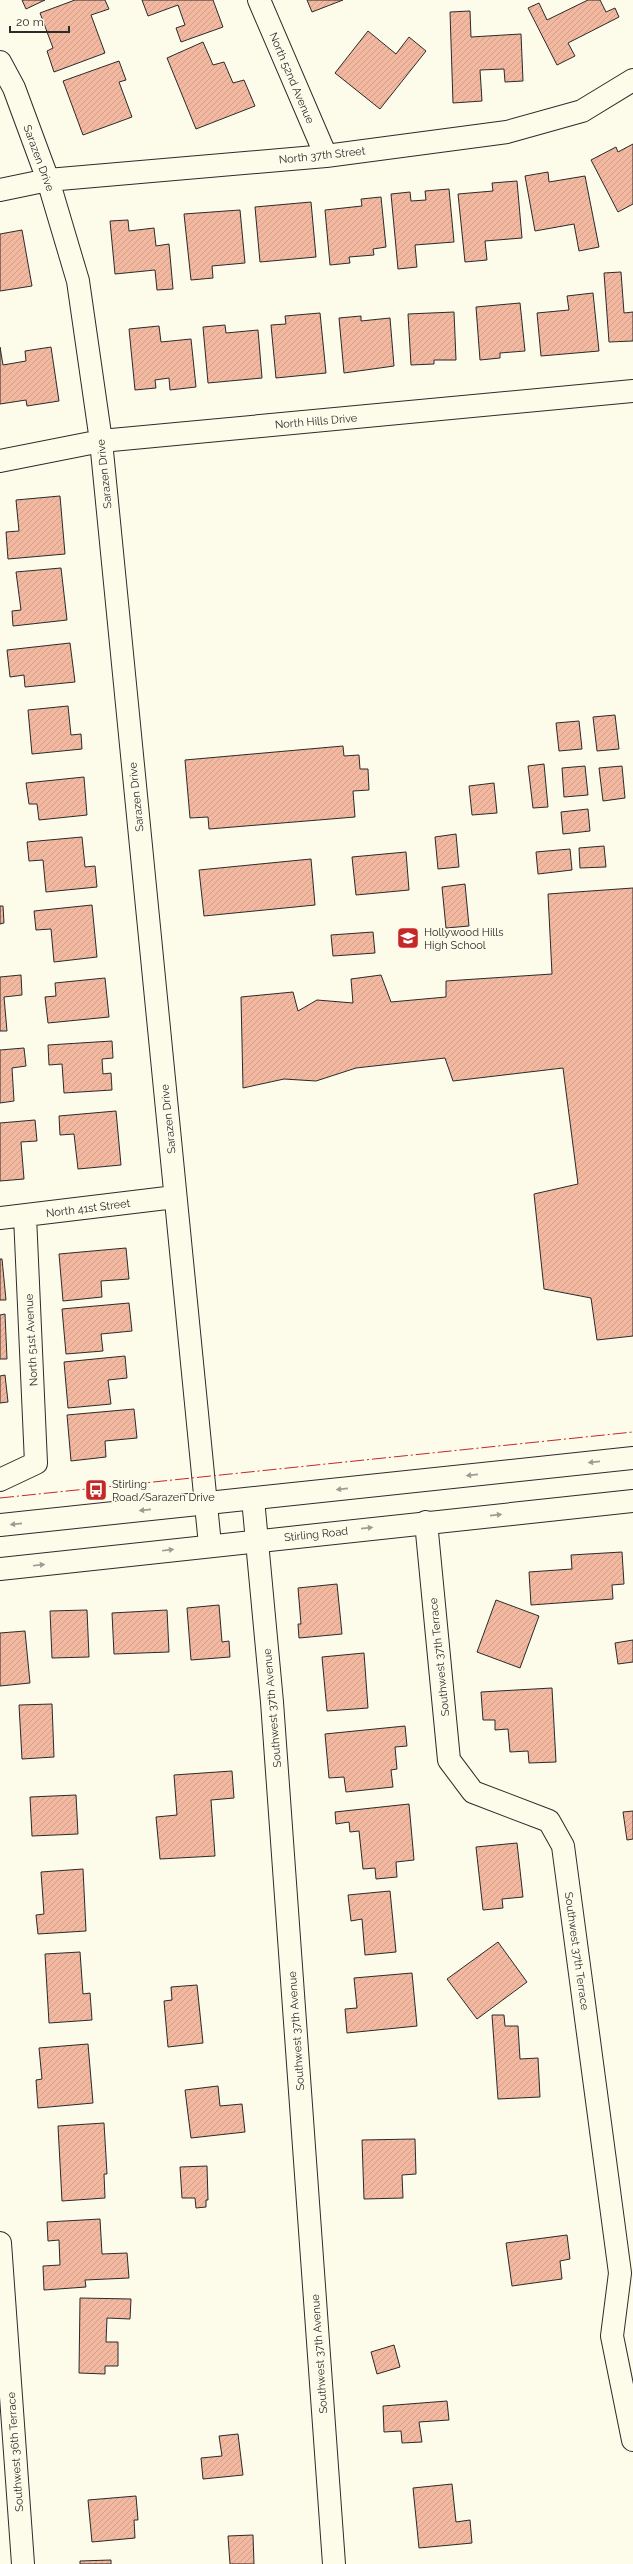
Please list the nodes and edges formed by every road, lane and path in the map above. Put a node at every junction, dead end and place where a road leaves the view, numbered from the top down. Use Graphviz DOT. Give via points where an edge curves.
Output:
graph roads {
  1 [pos="259,0"];
  2 [pos="0,62"];
  3 [pos="633,80"];
  4 [pos="326,156"];
  5 [pos="48,180"];
  6 [pos="0,190"];
  7 [pos="633,390"];
  8 [pos="101,441"];
  9 [pos="0,461"];
  10 [pos="175,1197"];
  11 [pos="25,1216"];
  12 [pos="0,1218"];
  13 [pos="633,1458"];
  14 [pos="0,1480"];
  15 [pos="253,1499"];
  16 [pos="633,1501"];
  17 [pos="207,1503"];
  18 [pos="426,1522"];
  19 [pos="0,1526"];
  20 [pos="258,1540"];
  21 [pos="210,1545"];
  22 [pos="0,1569"];
  23 [pos="0,2243"];
  24 [pos="633,2440"];
  25 [pos="23,2564"];
  26 [pos="334,2564"];
  1 -- 4 [label="street, North 52nd Avenue"];
  2 -- 5 [label="street, Sarazen Drive" via="14,88"];
  3 -- 4 [label="street, North 37th Street" via="582,111 507,132"];
  4 -- 5 [label="street, North 37th Street"];
  5 -- 6 [label="street, North 37th Street"];
  5 -- 8 [label="street, Sarazen Drive" via="78,281"];
  7 -- 8 [label="street, North Hills Drive"];
  8 -- 9 [label="street, North Hills Drive"];
  8 -- 10 [label="street, Sarazen Drive"];
  10 -- 11 [label="street, North 41st Street"];
  10 -- 17 [label="street, Sarazen Drive"];
  11 -- 12 [label="street, North 41st Street"];
  11 -- 14 [label="street, North 51st Avenue" via="36,1464"];
  13 -- 15 [label="street, one-way"];
  15 -- 17 [label="street"];
  15 -- 20 [label="street, Southwest 37th Avenue"];
  18 -- 16 [label="street, Stirling Road, one-way"];
  17 -- 19 [label="street, one-way"];
  17 -- 21 [label="street, Sarazen Drive"];
  20 -- 18 [label="street, Stirling Road, one-way"];
  18 -- 24 [label="street, Southwest 37th Terrace" via="449,1760 473,1792 549,1821 563,1846 620,2273 612,2336"];
  20 -- 21 [label="street, Stirling Road"];
  20 -- 26 [label="street, Southwest 37th Avenue" via="274,1726"];
  22 -- 21 [label="street, Stirling Road, one-way"];
  23 -- 25 [label="street, Southwest 36th Terrace"];
}
